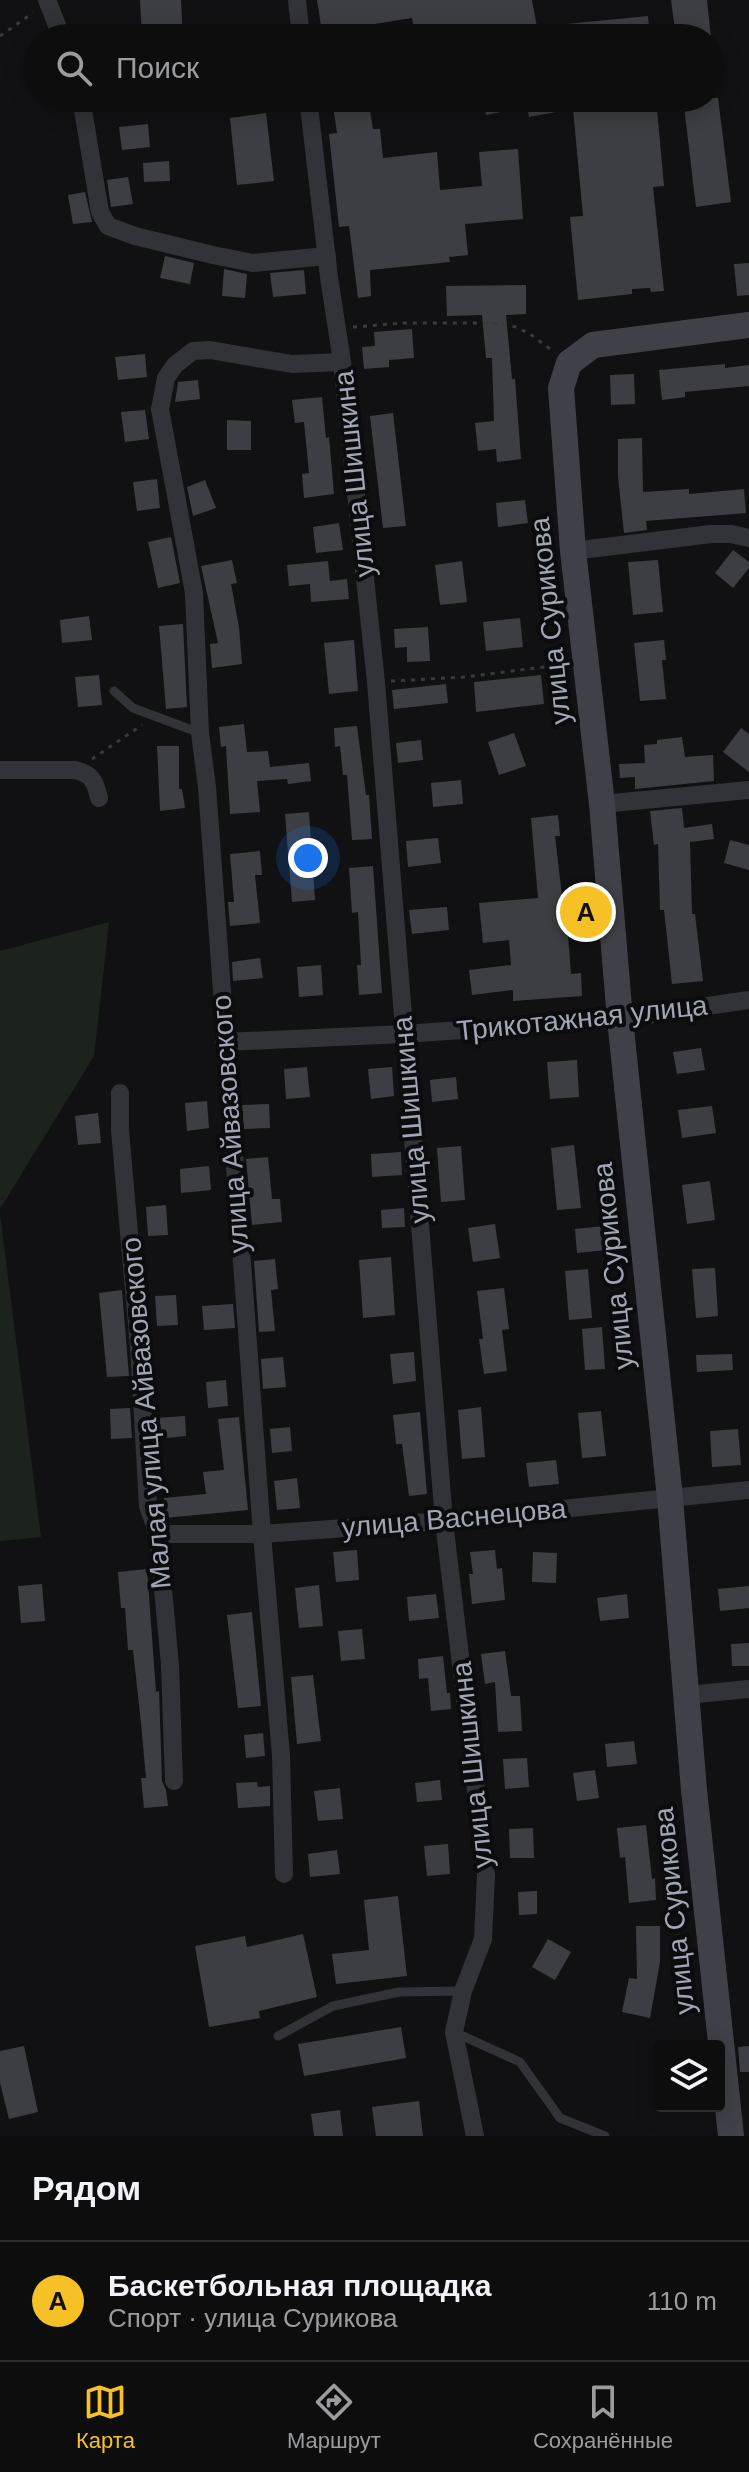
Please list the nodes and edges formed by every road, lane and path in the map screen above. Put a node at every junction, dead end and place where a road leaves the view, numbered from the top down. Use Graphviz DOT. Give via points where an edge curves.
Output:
graph roads {
  1 [pos="47,0"];
  2 [pos="297,0"];
  3 [pos="56,24"];
  4 [pos="300,24"];
  5 [pos="0,36"];
  6 [pos="83,112"];
  7 [pos="310,112"];
  8 [pos="327,256"];
  9 [pos="749,325"];
  10 [pos="338,328"];
  11 [pos="342,362"];
  12 [pos="565,376"];
  13 [pos="749,538"];
  14 [pos="573,551"];
  15 [pos="586,661"];
  16 [pos="376,682"];
  17 [pos="114,691"];
  18 [pos="155,716"];
  19 [pos="200,733"];
  20 [pos="0,770"];
  21 [pos="75,770"];
  22 [pos="749,790"];
  23 [pos="99,798"];
  24 [pos="602,804"];
  25 [pos="749,1000"];
  26 [pos="620,1019"];
  27 [pos="404,1034"];
  28 [pos="224,1042"];
  29 [pos="120,1093"];
  30 [pos="749,1490"];
  31 [pos="670,1498"];
  32 [pos="444,1521"];
  33 [pos="158,1534"];
  34 [pos="262,1534"];
  35 [pos="749,1689"];
  36 [pos="687,1695"];
  37 [pos="174,1781"];
  38 [pos="284,1874"];
  39 [pos="463,1991"];
  40 [pos="454,2032"];
  41 [pos="278,2036"];
  42 [pos="475,2136"];
  43 [pos="605,2136"];
  44 [pos="731,2136"];
  1 -- 3 [label="street"];
  1 -- 5 [label="path"];
  2 -- 4 [label="street"];
  6 -- 8 [label="street" via="100,212 108,226 253,263"];
  7 -- 8 [label="street, улица Шишкина"];
  8 -- 10 [label="street, улица Шишкина"];
  9 -- 12 [label="street" via="593,345"];
  10 -- 11 [label="street, улица Шишкина"];
  10 -- 12 [label="path" via="404,323 516,327 530,334"];
  11 -- 16 [label="street, улица Шишкина"];
  11 -- 19 [label="street, улица Айвазовского" via="292,364 193,351 166,378 160,409 194,593"];
  12 -- 14 [label="street, улица Сурикова"];
  13 -- 14 [label="street" via="711,534"];
  14 -- 15 [label="street, улица Сурикова"];
  15 -- 16 [label="path"];
  15 -- 24 [label="street, улица Сурикова"];
  16 -- 27 [label="street, улица Шишкина"];
  17 -- 18 [label="lane" via="133,708"];
  18 -- 19 [label="lane"];
  18 -- 21 [label="path"];
  19 -- 28 [label="street, улица Айвазовского"];
  20 -- 21 [label="street"];
  21 -- 23 [label="street" via="95,782"];
  22 -- 24 [label="street"];
  24 -- 26 [label="street, улица Сурикова"];
  25 -- 26 [label="street, Трикотажная улица"];
  26 -- 27 [label="street, Трикотажная улица"];
  26 -- 31 [label="street, улица Сурикова"];
  27 -- 28 [label="street, Трикотажная улица"];
  27 -- 32 [label="street, улица Шишкина"];
  28 -- 34 [label="street, улица Айвазовского"];
  29 -- 33 [label="street, Малая улица Айвазовского" via="148,1506"];
  30 -- 31 [label="street, улица Васнецова"];
  31 -- 32 [label="street, улица Васнецова"];
  31 -- 36 [label="street, улица Сурикова"];
  32 -- 34 [label="street, улица Васнецова"];
  32 -- 39 [label="street, улица Шишкина" via="486,1875 483,1939"];
  33 -- 34 [label="street, улица Васнецова"];
  33 -- 37 [label="street, Малая улица Айвазовского"];
  34 -- 38 [label="street, улица Айвазовского" via="281,1756"];
  35 -- 36 [label="street"];
  36 -- 44 [label="street, улица Сурикова"];
  39 -- 40 [label="street, улица Шишкина"];
  39 -- 41 [label="lane" via="399,1992 333,2006"];
  40 -- 42 [label="street, улица Шишкина"];
  40 -- 43 [label="lane" via="520,2062 560,2118"];
}
